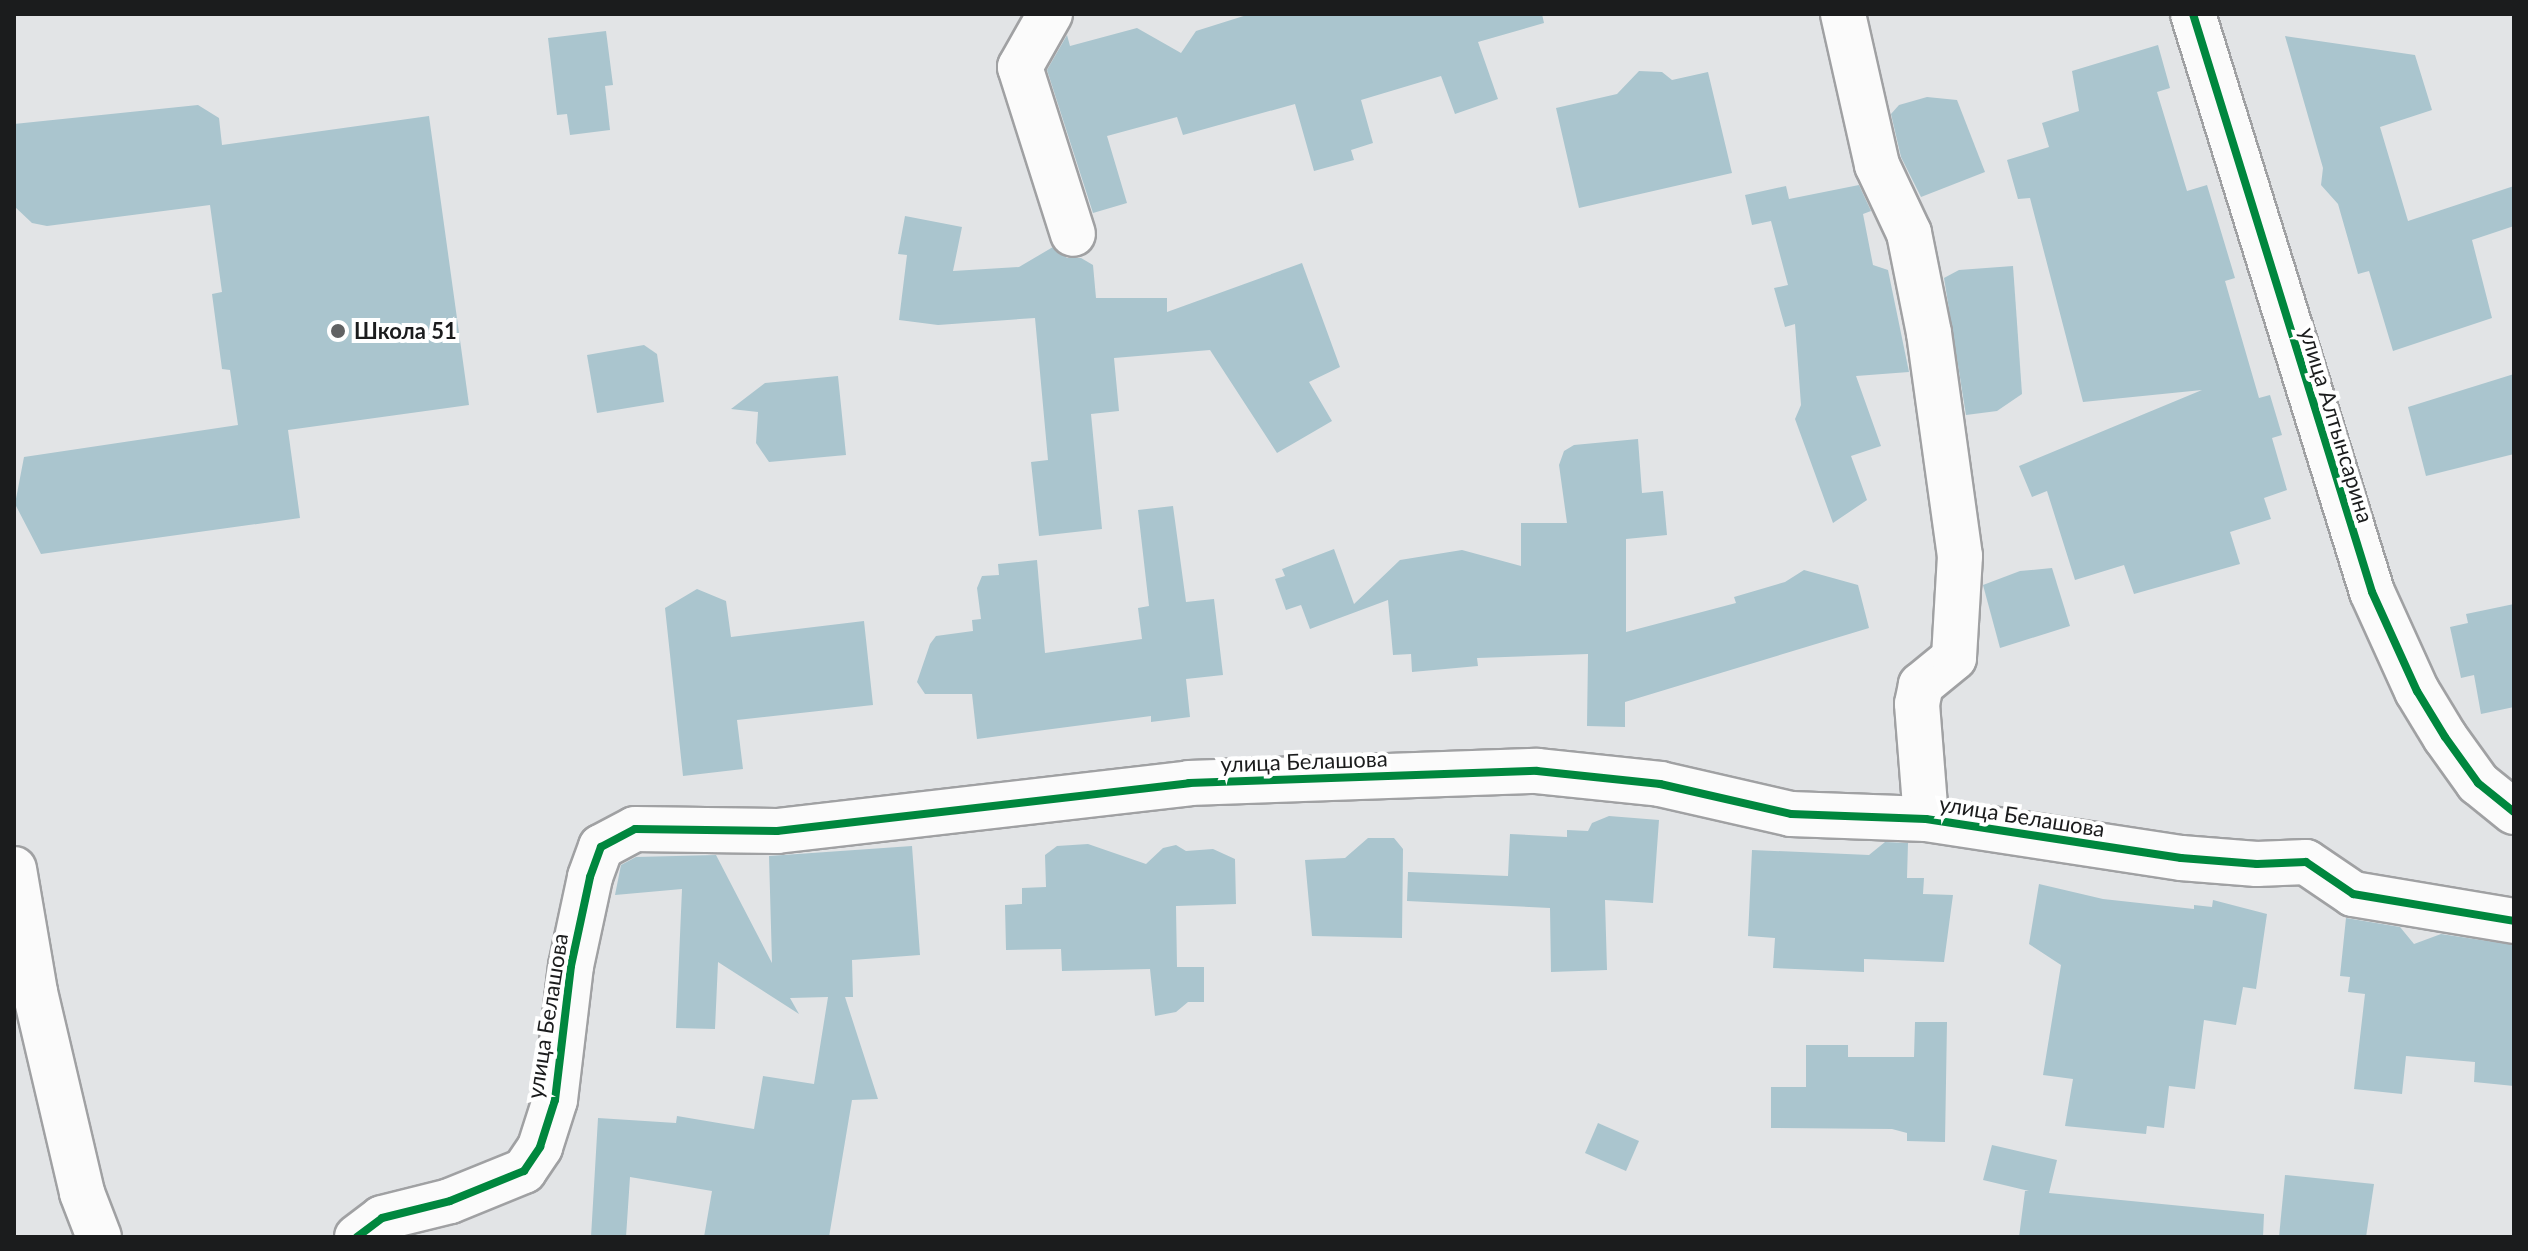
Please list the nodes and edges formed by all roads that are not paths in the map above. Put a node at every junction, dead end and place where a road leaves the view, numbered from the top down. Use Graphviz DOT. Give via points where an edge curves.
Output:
graph roads {
  1 [pos="1050,14"];
  2 [pos="1843,14"];
  3 [pos="2193,14"];
  4 [pos="1073,234"];
  5 [pos="2514,812"];
  6 [pos="1926,819"];
  7 [pos="14,869"];
  8 [pos="2514,921"];
  9 [pos="99,1237"];
  10 [pos="357,1237"];
  1 -- 4 [label="street" via="1020,67"];
  2 -- 6 [label="street, улица Белашова" via="1877,165 1909,233 1929,333 1960,556 1954,658 1921,685 1917,704"];
  3 -- 5 [label="street, улица Алтынсарина" via="2372,592 2417,691 2445,737 2478,783"];
  6 -- 8 [label="street, улица Белашова" via="2181,858 2306,862 2353,894"];
  6 -- 10 [label="street, улица Белашова" via="1791,814 1660,784 1537,771 1189,783 777,831 635,829 601,847 590,877 571,966 555,1100 540,1147 524,1171 450,1201 382,1218"];
  7 -- 9 [label="street" via="35,992 82,1193"];
}
